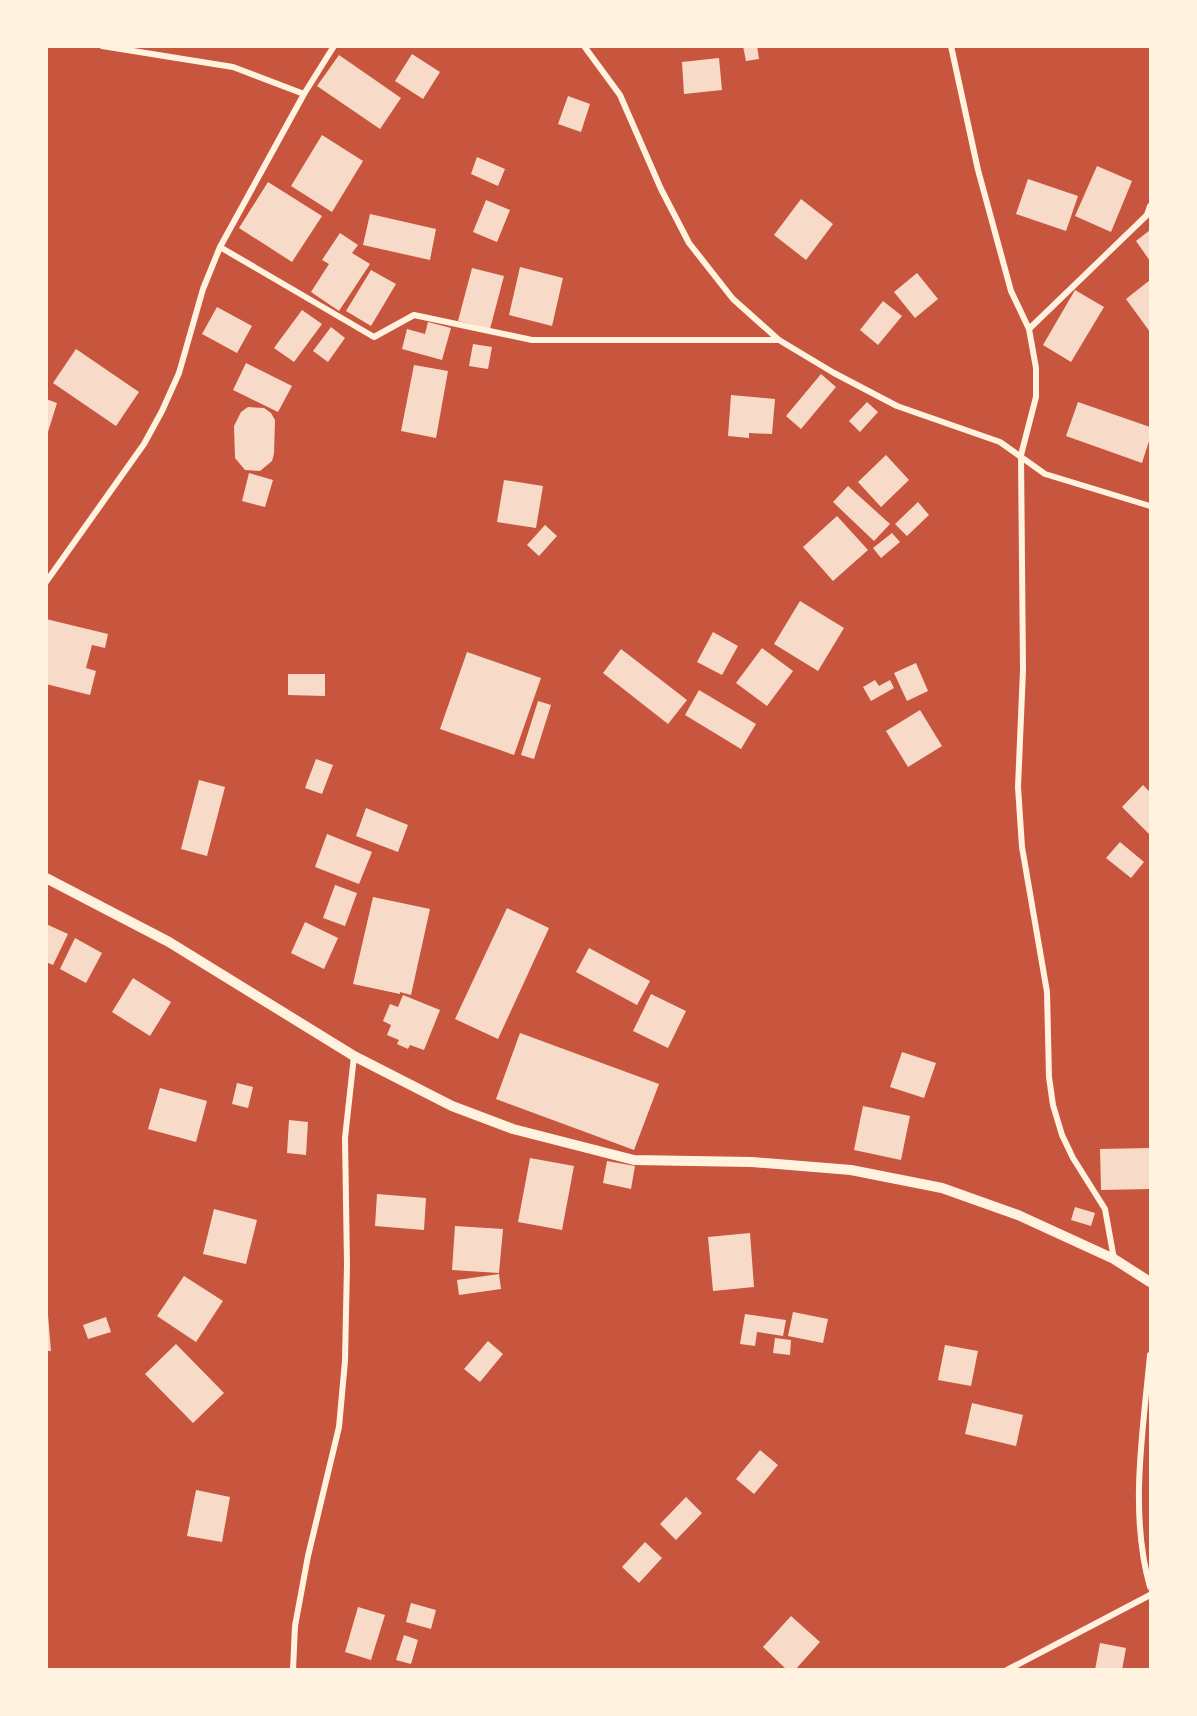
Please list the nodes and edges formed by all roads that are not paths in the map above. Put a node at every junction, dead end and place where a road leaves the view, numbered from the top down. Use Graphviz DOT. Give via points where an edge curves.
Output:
graph roads {
  1 [pos="102,46"];
  2 [pos="334,46"];
  3 [pos="584,46"];
  4 [pos="951,46"];
  5 [pos="304,94"];
  6 [pos="1150,206"];
  7 [pos="220,247"];
  8 [pos="1029,329"];
  9 [pos="779,340"];
  10 [pos="1020,455"];
  11 [pos="1150,506"];
  12 [pos="46,582"];
  13 [pos="46,878"];
  14 [pos="354,1056"];
  15 [pos="1114,1259"];
  16 [pos="1150,1282"];
  17 [pos="1150,1355"];
  18 [pos="1150,1587"];
  19 [pos="1150,1595"];
  20 [pos="292,1670"];
  21 [pos="1007,1670"];
  1 -- 5 [label="street" via="232,67"];
  2 -- 5 [label="street"];
  3 -- 9 [label="street" via="621,95 689,243 733,298"];
  4 -- 8 [label="street" via="978,170 1011,291"];
  5 -- 7 [label="street"];
  6 -- 8 [label="street" via="1147,215"];
  7 -- 9 [label="street" via="374,337 414,315 532,340"];
  7 -- 12 [label="street" via="203,289 179,373 162,411 144,444"];
  8 -- 10 [label="street" via="1036,368 1036,398"];
  9 -- 10 [label="street" via="897,406 999,442"];
  10 -- 11 [label="street" via="1045,474"];
  10 -- 15 [label="street" via="1023,670 1018,787 1022,847 1047,992 1053,1105 1073,1158 1105,1209"];
  13 -- 14 [label="street" via="169,942"];
  14 -- 15 [label="street" via="452,1106 513,1129 634,1160 752,1162 851,1170 942,1188 1018,1215"];
  14 -- 20 [label="street" via="345,1138 345,1361 339,1426 308,1556"];
  15 -- 16 [label="street"];
  17 -- 18 [label="street" via="1138,1513"];
  19 -- 21 [label="street"];
}
